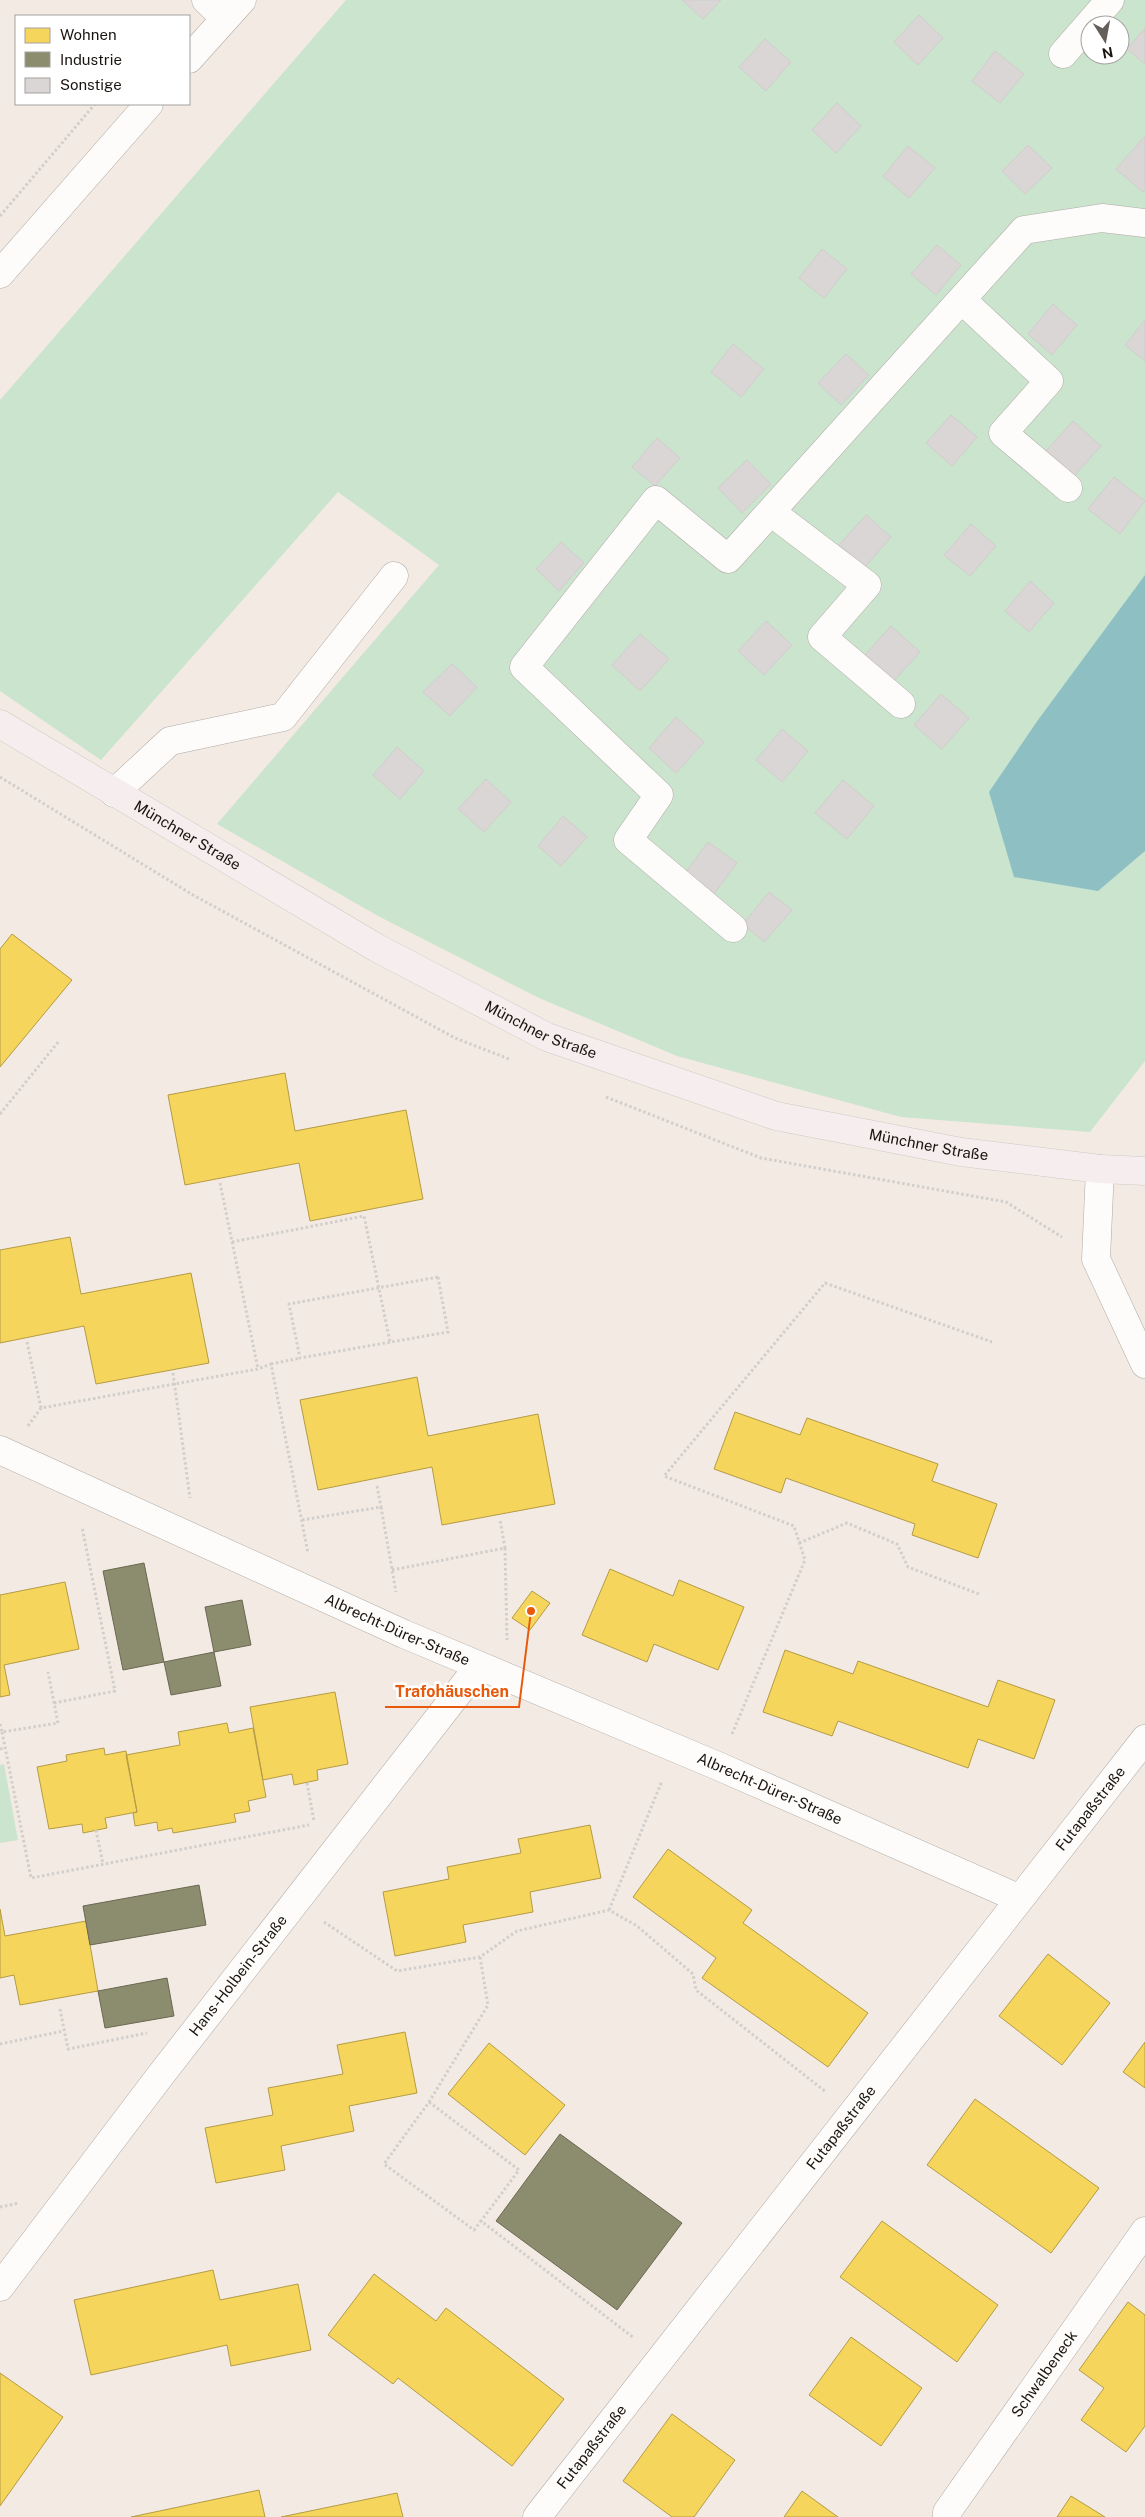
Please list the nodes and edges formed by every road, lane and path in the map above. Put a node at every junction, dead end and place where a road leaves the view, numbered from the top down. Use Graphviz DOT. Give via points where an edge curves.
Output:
graph roads {
  1 [pos="1110,0"];
  2 [pos="224,6"];
  3 [pos="1063,54"];
  4 [pos="190,57"];
  5 [pos="94,105"];
  6 [pos="148,105"];
  7 [pos="0,216"];
  8 [pos="1145,223"];
  9 [pos="2,268"];
  10 [pos="962,300"];
  11 [pos="1068,488"];
  12 [pos="771,512"];
  13 [pos="394,576"];
  14 [pos="901,704"];
  15 [pos="0,724"];
  16 [pos="114,793"];
  17 [pos="733,928"];
  18 [pos="59,1041"];
  19 [pos="0,1114"];
  20 [pos="1100,1169"];
  21 [pos="1145,1171"];
  22 [pos="220,1183"];
  23 [pos="232,1242"];
  24 [pos="379,1289"];
  25 [pos="27,1342"];
  26 [pos="390,1342"];
  27 [pos="992,1342"];
  28 [pos="300,1358"];
  29 [pos="271,1364"];
  30 [pos="1145,1364"];
  31 [pos="258,1369"];
  32 [pos="173,1373"];
  33 [pos="176,1383"];
  34 [pos="41,1408"];
  35 [pos="5,1452"];
  36 [pos="74,1485"];
  37 [pos="376,1486"];
  38 [pos="381,1507"];
  39 [pos="302,1520"];
  40 [pos="500,1520"];
  41 [pos="195,1539"];
  42 [pos="799,1543"];
  43 [pos="505,1548"];
  44 [pos="392,1570"];
  45 [pos="316,1593"];
  46 [pos="979,1594"];
  47 [pos="404,1634"];
  48 [pos="479,1666"];
  49 [pos="48,1672"];
  50 [pos="508,1678"];
  51 [pos="54,1703"];
  52 [pos="0,1724"];
  53 [pos="2,1732"];
  54 [pos="1145,1738"];
  55 [pos="5,1748"];
  56 [pos="675,1748"];
  57 [pos="0,1749"];
  58 [pos="718,1766"];
  59 [pos="307,1783"];
  60 [pos="96,1830"];
  61 [pos="103,1864"];
  62 [pos="1018,1898"];
  63 [pos="295,1903"];
  64 [pos="609,1910"];
  65 [pos="480,1957"];
  66 [pos="60,2009"];
  67 [pos="202,2022"];
  68 [pos="64,2032"];
  69 [pos="0,2044"];
  70 [pos="429,2102"];
  71 [pos="852,2112"];
  72 [pos="481,2221"];
  73 [pos="1145,2231"];
  74 [pos="0,2287"];
  75 [pos="661,2359"];
  76 [pos="537,2517"];
  77 [pos="947,2517"];
  1 -- 3 [label="street"];
  2 -- 4 [label="street"];
  5 -- 7 [label="path"];
  6 -- 9 [label="street"];
  8 -- 10 [label="street" via="1102,218 1024,230"];
  10 -- 11 [label="street" via="1049,381 1003,433"];
  10 -- 12 [label="street"];
  12 -- 14 [label="street" via="867,585 822,637"];
  12 -- 17 [label="street" via="728,559 656,500 524,668 659,795 628,840"];
  13 -- 16 [label="street" via="284,717 170,741"];
  15 -- 16 [label="main road, Münchner Straße"];
  16 -- 20 [label="main road, Münchner Straße" via="376,948 547,1037 776,1116 961,1152"];
  18 -- 19 [label="path"];
  20 -- 21 [label="main road, Münchner Straße"];
  20 -- 30 [label="street" via="1096,1259"];
  22 -- 23 [label="path"];
  23 -- 24 [label="path" via="364,1216"];
  23 -- 31 [label="path"];
  24 -- 26 [label="path"];
  24 -- 26 [label="path" via="438,1277 448,1332"];
  24 -- 28 [label="path" via="289,1304"];
  25 -- 34 [label="path"];
  26 -- 28 [label="path"];
  27 -- 42 [label="path" via="825,1283 664,1476 794,1526"];
  28 -- 29 [label="path"];
  29 -- 31 [label="path"];
  29 -- 39 [label="path"];
  31 -- 33 [label="path"];
  32 -- 33 [label="path"];
  33 -- 34 [label="path"];
  33 -- 41 [label="path"];
  34 -- 35 [label="path"];
  35 -- 36 [label="street, Albrecht-Dürer-Straße"];
  36 -- 41 [label="street, Albrecht-Dürer-Straße"];
  36 -- 51 [label="path" via="115,1691"];
  37 -- 38 [label="path"];
  38 -- 39 [label="path"];
  38 -- 44 [label="path"];
  39 -- 45 [label="path"];
  40 -- 43 [label="path"];
  41 -- 45 [label="street, Albrecht-Dürer-Straße"];
  42 -- 46 [label="path" via="847,1523 896,1544 908,1567"];
  42 -- 58 [label="path" via="805,1560"];
  43 -- 44 [label="path"];
  43 -- 50 [label="path"];
  44 -- 47 [label="path"];
  45 -- 47 [label="street, Albrecht-Dürer-Straße"];
  47 -- 48 [label="street, Albrecht-Dürer-Straße"];
  48 -- 50 [label="street, Albrecht-Dürer-Straße"];
  48 -- 63 [label="street, Hans-Holbein-Straße"];
  49 -- 51 [label="path"];
  50 -- 56 [label="street, Albrecht-Dürer-Straße"];
  51 -- 53 [label="path" via="58,1723"];
  52 -- 53 [label="path"];
  53 -- 55 [label="path"];
  54 -- 62 [label="street, Futapaßstraße"];
  55 -- 57 [label="path"];
  55 -- 61 [label="path" via="31,1878"];
  56 -- 58 [label="street, Albrecht-Dürer-Straße"];
  56 -- 64 [label="path"];
  58 -- 62 [label="street, Albrecht-Dürer-Straße"];
  59 -- 61 [label="path" via="315,1824"];
  60 -- 61 [label="path"];
  62 -- 71 [label="street, Futapaßstraße"];
  63 -- 65 [label="path" via="397,1971"];
  63 -- 67 [label="street, Hans-Holbein-Straße"];
  64 -- 65 [label="path" via="517,1930"];
  64 -- 71 [label="path" via="637,1926 693,1974 696,1990"];
  65 -- 70 [label="path" via="488,2005"];
  66 -- 68 [label="path"];
  67 -- 68 [label="path" via="68,2048"];
  67 -- 74 [label="street, Hans-Holbein-Straße"];
  68 -- 69 [label="path"];
  70 -- 72 [label="path" via="519,2170"];
  70 -- 72 [label="path" via="384,2164 474,2230"];
  71 -- 75 [label="street, Futapaßstraße"];
  72 -- 75 [label="path"];
  73 -- 77 [label="street, Schwalbeneck" via="947,2512"];
  75 -- 76 [label="street, Futapaßstraße"];
}
